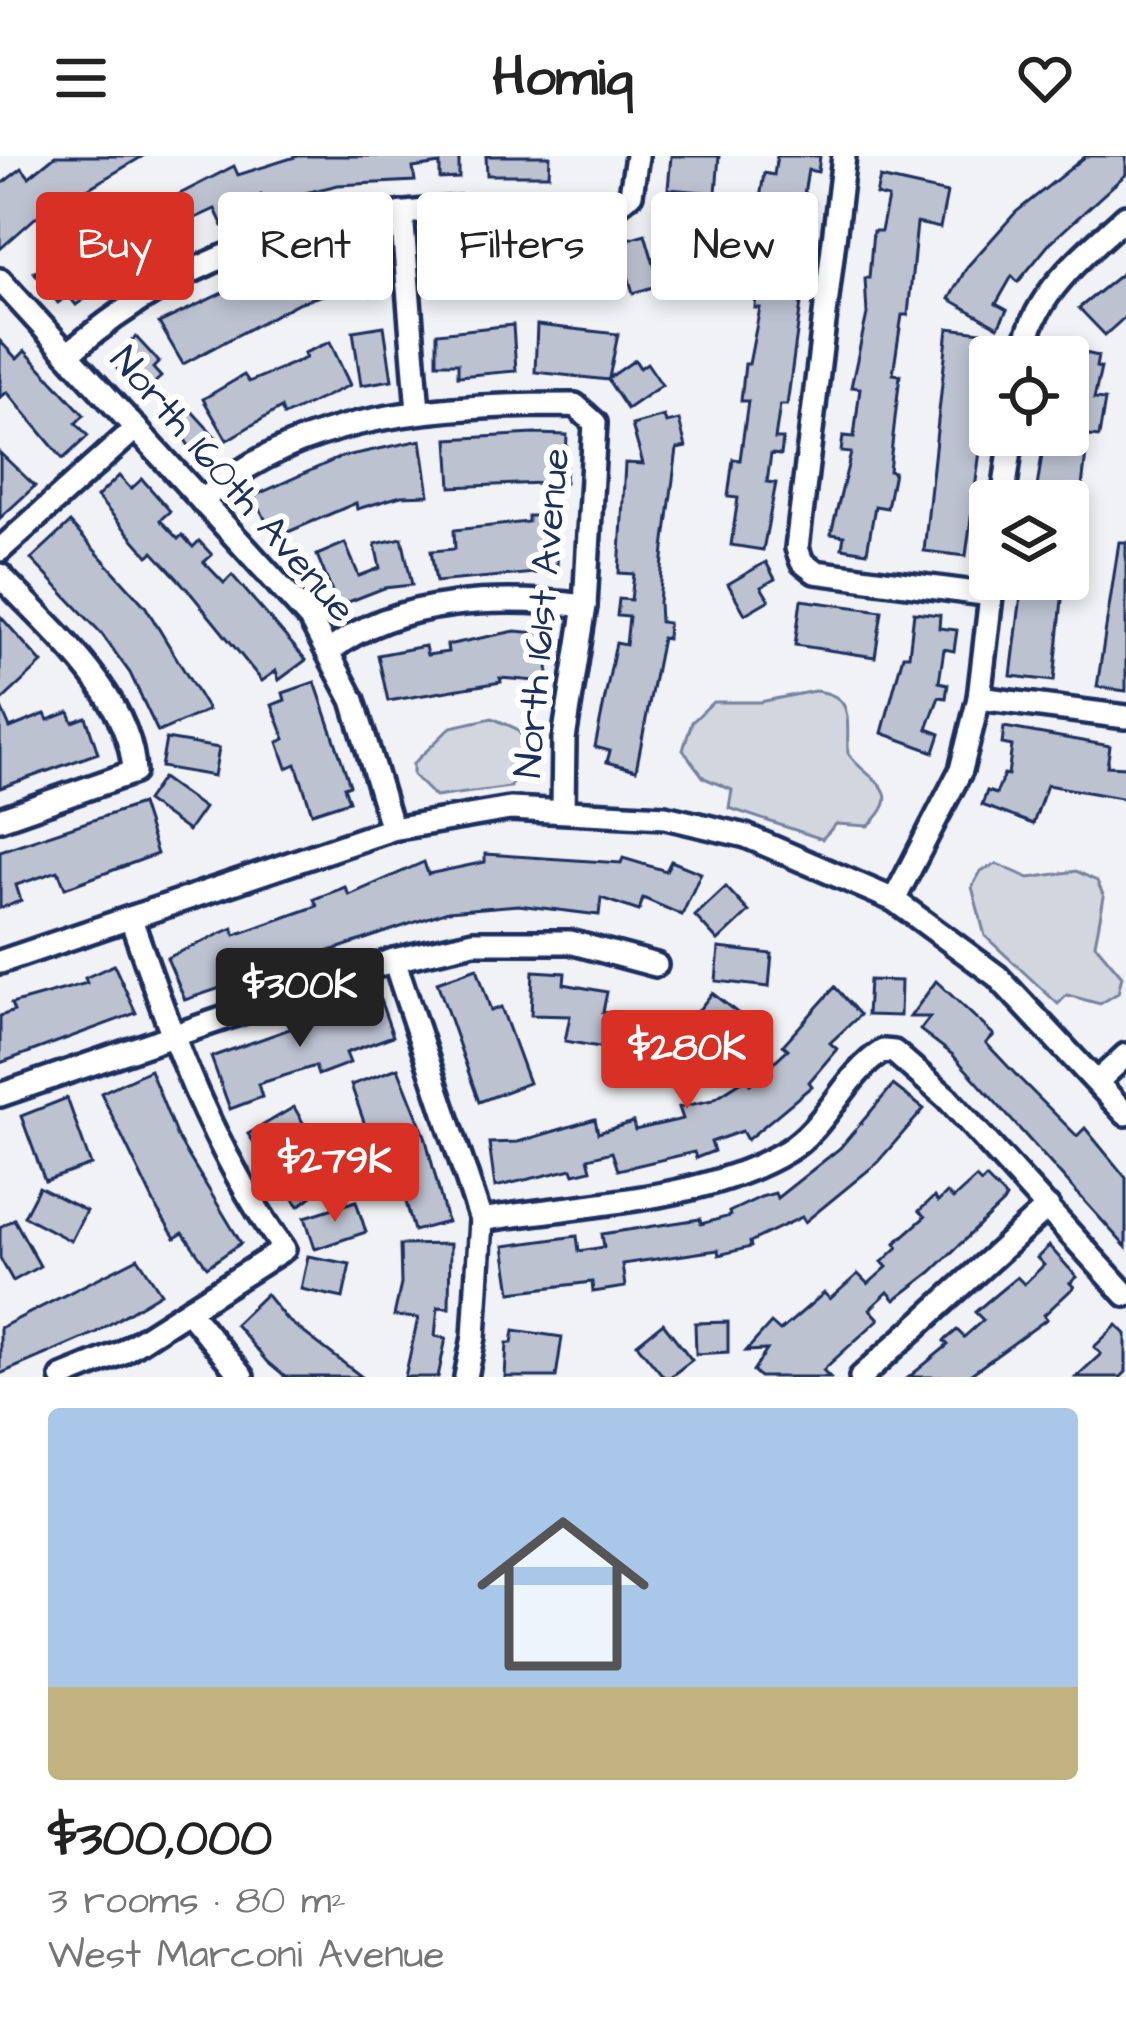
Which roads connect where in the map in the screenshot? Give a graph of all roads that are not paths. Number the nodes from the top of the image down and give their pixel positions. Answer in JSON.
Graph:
{"nodes":[{"id":1,"x":637,"y":156,"type":"edge"},
{"id":2,"x":844,"y":156,"type":"edge"},
{"id":3,"x":402,"y":213,"type":"junction"},
{"id":4,"x":1126,"y":216,"type":"edge"},
{"id":5,"x":0,"y":280,"type":"edge"},
{"id":6,"x":1029,"y":336,"type":"edge"},
{"id":7,"x":68,"y":354,"type":"junction"},
{"id":8,"x":418,"y":411,"type":"junction"},
{"id":9,"x":136,"y":428,"type":"junction"},
{"id":10,"x":202,"y":501,"type":"junction"},
{"id":11,"x":0,"y":550,"type":"edge"},
{"id":12,"x":0,"y":575,"type":"edge"},
{"id":13,"x":969,"y":585,"type":"edge"},
{"id":14,"x":990,"y":600,"type":"edge"},
{"id":15,"x":585,"y":606,"type":"junction"},
{"id":16,"x":331,"y":650,"type":"junction"},
{"id":17,"x":979,"y":698,"type":"junction"},
{"id":18,"x":1126,"y":717,"type":"edge"},
{"id":19,"x":562,"y":809,"type":"junction"},
{"id":20,"x":0,"y":819,"type":"edge"},
{"id":21,"x":392,"y":829,"type":"junction"},
{"id":22,"x":894,"y":900,"type":"junction"},
{"id":23,"x":131,"y":919,"type":"junction"},
{"id":24,"x":394,"y":960,"type":"junction"},
{"id":25,"x":0,"y":962,"type":"edge"},
{"id":26,"x":656,"y":965,"type":"dead end"},
{"id":27,"x":172,"y":1037,"type":"junction"},
{"id":28,"x":1126,"y":1055,"type":"edge"},
{"id":29,"x":1097,"y":1082,"type":"junction"},
{"id":30,"x":0,"y":1095,"type":"edge"},
{"id":31,"x":1126,"y":1114,"type":"edge"},
{"id":32,"x":1048,"y":1207,"type":"junction"},
{"id":33,"x":481,"y":1220,"type":"junction"},
{"id":34,"x":1123,"y":1285,"type":"edge"},
{"id":35,"x":189,"y":1312,"type":"junction"},
{"id":36,"x":62,"y":1377,"type":"edge"},
{"id":37,"x":242,"y":1377,"type":"edge"},
{"id":38,"x":466,"y":1377,"type":"edge"},
{"id":39,"x":861,"y":1377,"type":"edge"}],
"edges":[{"from":1,"to":3,"type":"street"},
{"from":2,"to":13,"type":"street"},
{"from":3,"to":7,"type":"street"},
{"from":3,"to":8,"type":"street"},
{"from":4,"to":6,"type":"street"},
{"from":5,"to":7,"type":"street","name":"North 160th Avenue"},
{"from":7,"to":9,"type":"street","name":"North 160th Avenue"},
{"from":8,"to":10,"type":"street"},
{"from":8,"to":15,"type":"street","name":"North 161st Avenue"},
{"from":9,"to":10,"type":"street","name":"North 160th Avenue"},
{"from":9,"to":11,"type":"street"},
{"from":10,"to":16,"type":"street","name":"North 160th Avenue"},
{"from":12,"to":20,"type":"street"},
{"from":14,"to":17,"type":"street"},
{"from":15,"to":16,"type":"street"},
{"from":15,"to":19,"type":"street","name":"North 161st Avenue"},
{"from":16,"to":21,"type":"street","name":"North 160th Avenue"},
{"from":17,"to":18,"type":"street"},
{"from":17,"to":22,"type":"street"},
{"from":19,"to":21,"type":"street"},
{"from":19,"to":22,"type":"street"},
{"from":21,"to":23,"type":"street"},
{"from":22,"to":29,"type":"street"},
{"from":23,"to":25,"type":"street"},
{"from":23,"to":27,"type":"street"},
{"from":24,"to":26,"type":"street"},
{"from":24,"to":27,"type":"street"},
{"from":24,"to":33,"type":"street"},
{"from":27,"to":30,"type":"street"},
{"from":27,"to":35,"type":"street"},
{"from":28,"to":29,"type":"street"},
{"from":29,"to":31,"type":"street"},
{"from":32,"to":33,"type":"street"},
{"from":32,"to":34,"type":"street"},
{"from":32,"to":39,"type":"street"},
{"from":33,"to":38,"type":"street"},
{"from":35,"to":36,"type":"street"},
{"from":35,"to":37,"type":"street"}]}
